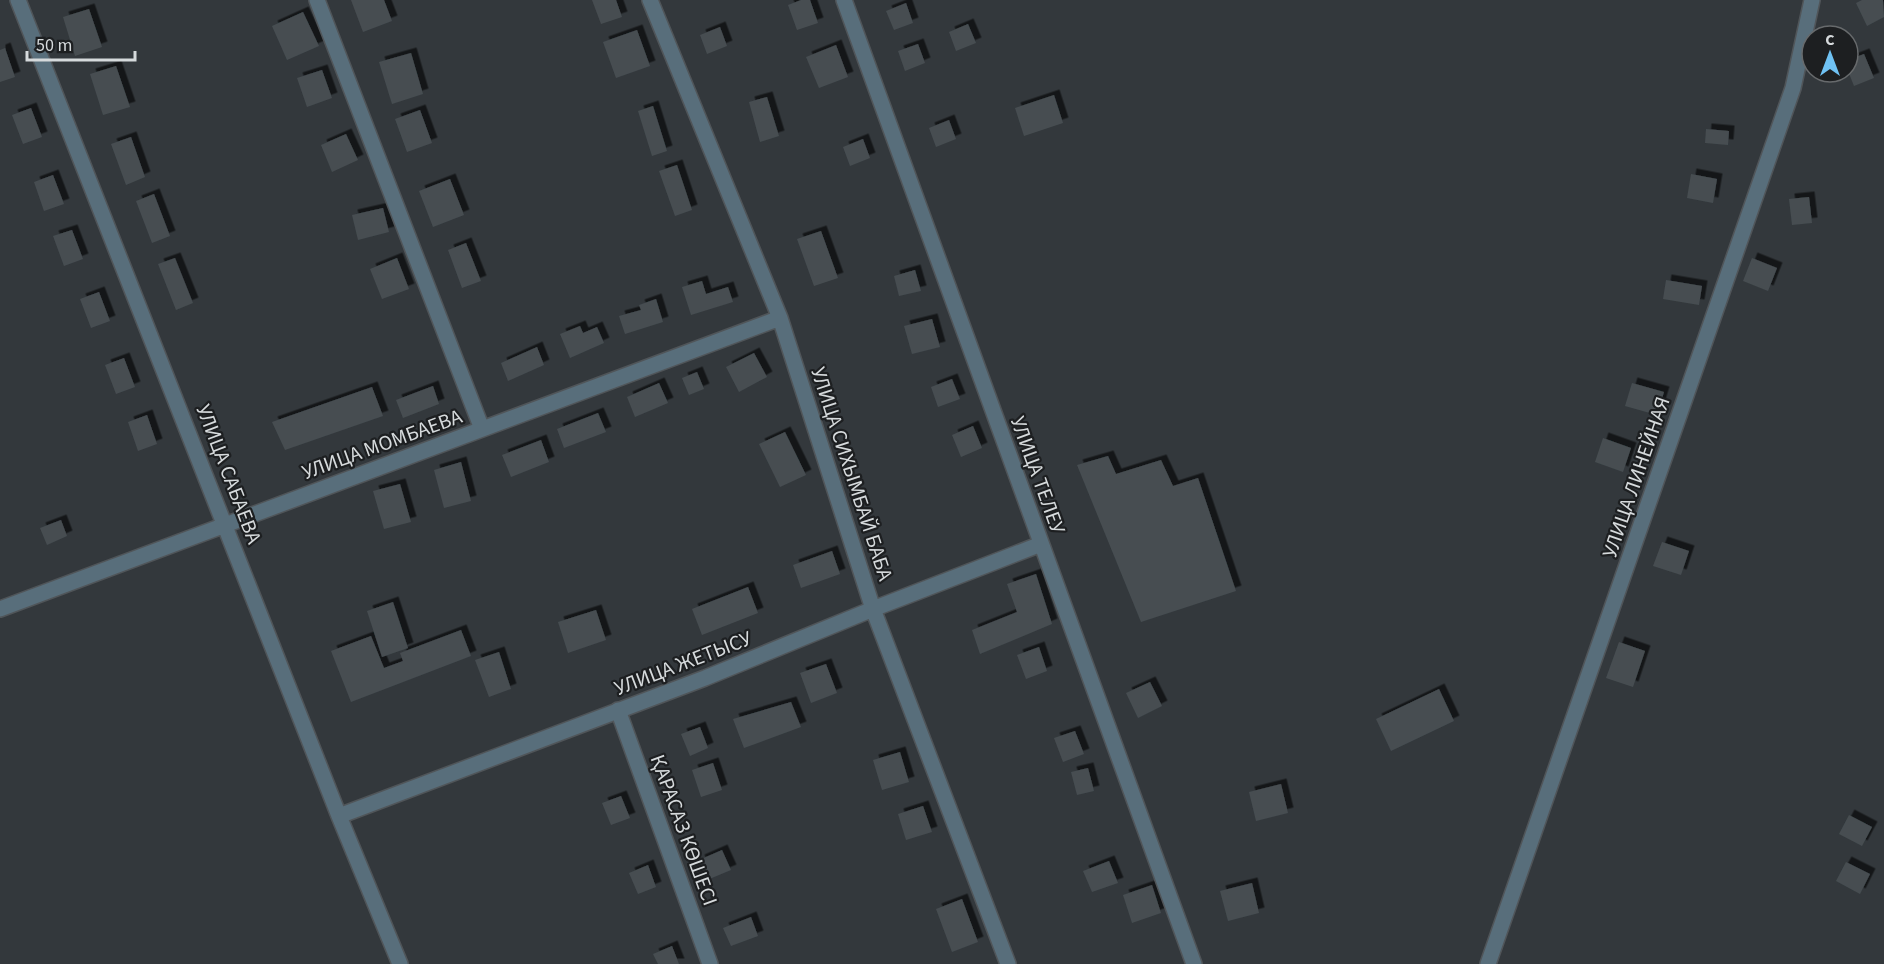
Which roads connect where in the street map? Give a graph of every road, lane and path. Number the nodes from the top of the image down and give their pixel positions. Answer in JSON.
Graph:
{"nodes":[{"id":1,"x":18,"y":0,"type":"edge"},
{"id":2,"x":317,"y":0,"type":"edge"},
{"id":3,"x":651,"y":0,"type":"edge"},
{"id":4,"x":844,"y":0,"type":"edge"},
{"id":5,"x":1812,"y":0,"type":"edge"},
{"id":6,"x":780,"y":318,"type":"junction"},
{"id":7,"x":483,"y":429,"type":"junction"},
{"id":8,"x":226,"y":525,"type":"junction"},
{"id":9,"x":1041,"y":544,"type":"junction"},
{"id":10,"x":0,"y":609,"type":"edge"},
{"id":11,"x":873,"y":609,"type":"junction"},
{"id":12,"x":618,"y":710,"type":"junction"},
{"id":13,"x":339,"y":816,"type":"junction"},
{"id":14,"x":400,"y":964,"type":"edge"},
{"id":15,"x":710,"y":964,"type":"edge"},
{"id":16,"x":1008,"y":964,"type":"edge"},
{"id":17,"x":1194,"y":964,"type":"edge"},
{"id":18,"x":1488,"y":964,"type":"edge"}],
"edges":[{"from":1,"to":8,"type":"street","name":"УЛИЦА САБАЕВА"},
{"from":2,"to":7,"type":"street"},
{"from":3,"to":6,"type":"street","name":"УЛИЦА СИХЫМБАЙ БАБА"},
{"from":4,"to":9,"type":"street","name":"УЛИЦА ТЕЛЕУ"},
{"from":5,"to":18,"type":"street","name":"УЛИЦА ЛИНЕЙНАЯ"},
{"from":6,"to":7,"type":"street","name":"УЛИЦА МОМБАЕВА"},
{"from":6,"to":11,"type":"street","name":"УЛИЦА СИХЫМБАЙ БАБА"},
{"from":7,"to":8,"type":"street","name":"УЛИЦА МОМБАЕВА"},
{"from":8,"to":10,"type":"street","name":"УЛИЦА МОМБАЕВА"},
{"from":8,"to":13,"type":"street","name":"УЛИЦА САБАЕВА"},
{"from":9,"to":11,"type":"street","name":"УЛИЦА ЖЕТЫСУ"},
{"from":9,"to":17,"type":"street","name":"УЛИЦА ТЕЛЕУ"},
{"from":11,"to":12,"type":"street","name":"УЛИЦА ЖЕТЫСУ"},
{"from":11,"to":16,"type":"street","name":"УЛИЦА СИХЫМБАЙ БАБА"},
{"from":12,"to":13,"type":"street","name":"УЛИЦА ЖЕТЫСУ"},
{"from":12,"to":15,"type":"street","name":"ҚАРАСАЗ КӨШЕСІ"},
{"from":13,"to":14,"type":"street","name":"УЛИЦА САБАЕВА"}]}
